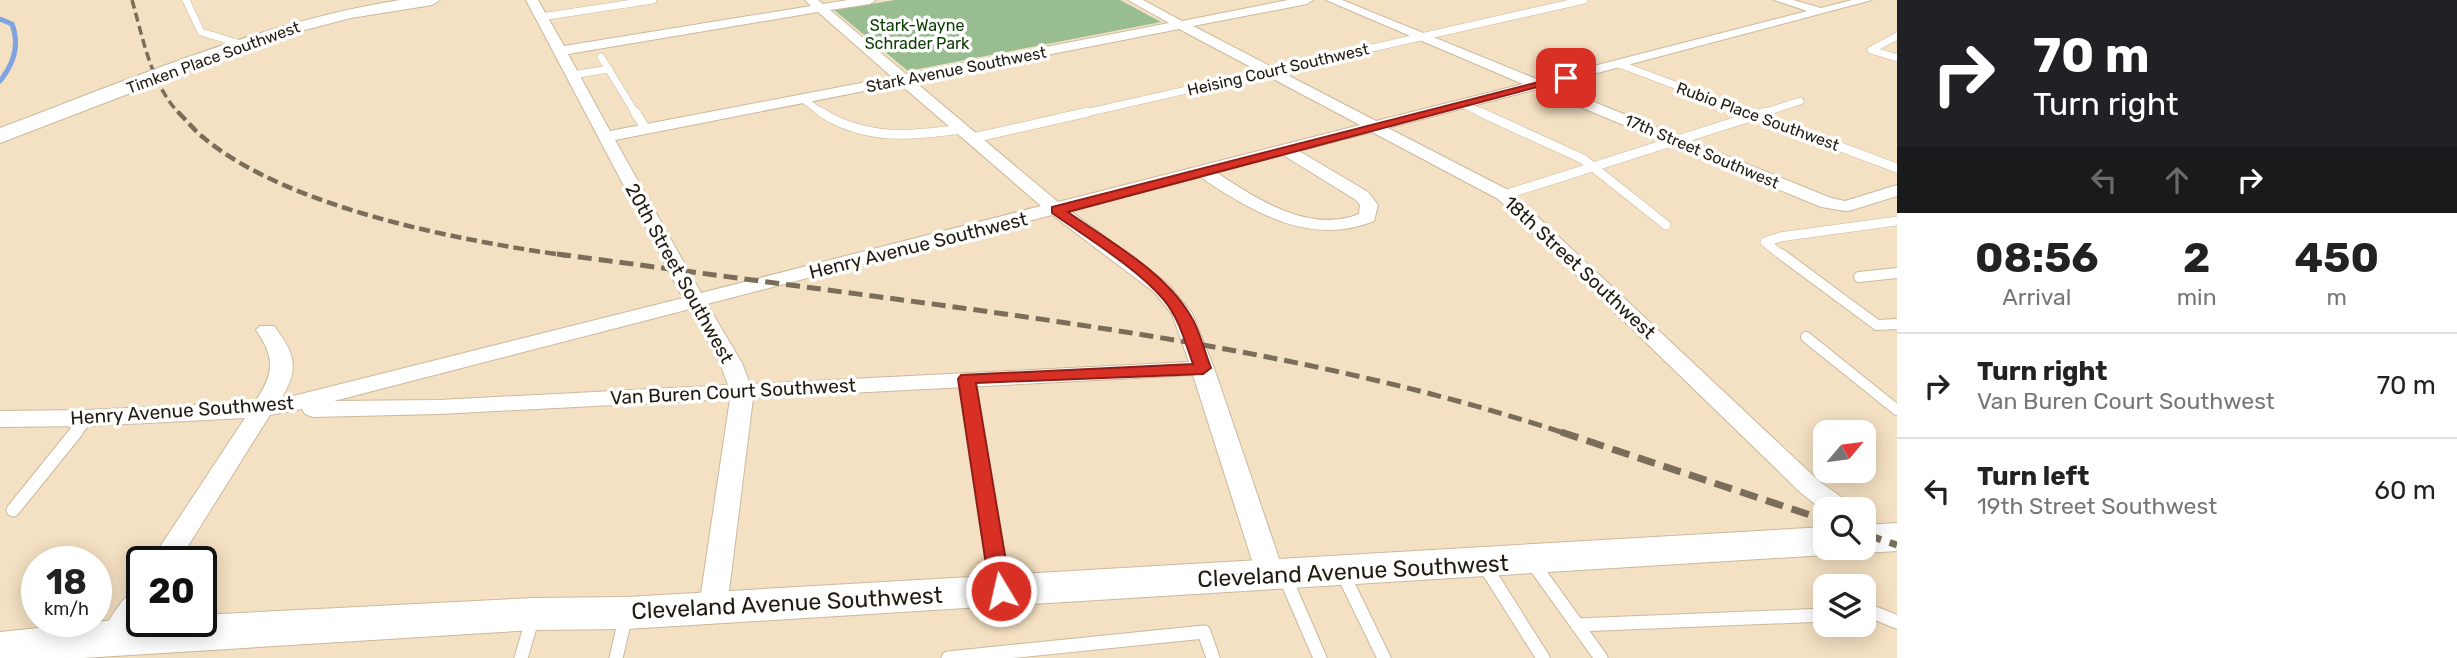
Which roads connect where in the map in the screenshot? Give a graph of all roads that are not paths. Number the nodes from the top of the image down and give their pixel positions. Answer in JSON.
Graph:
{"nodes":[{"id":1,"x":186,"y":0,"type":"edge"},
{"id":2,"x":432,"y":0,"type":"edge"},
{"id":3,"x":653,"y":0,"type":"edge"},
{"id":4,"x":870,"y":0,"type":"edge"},
{"id":5,"x":1134,"y":0,"type":"edge"},
{"id":6,"x":1307,"y":0,"type":"edge"},
{"id":7,"x":1332,"y":0,"type":"edge"},
{"id":8,"x":1584,"y":0,"type":"edge"},
{"id":9,"x":1780,"y":0,"type":"edge"},
{"id":10,"x":1866,"y":0,"type":"edge"},
{"id":11,"x":816,"y":4,"type":"edge"},
{"id":12,"x":536,"y":9,"type":"edge"},
{"id":13,"x":1821,"y":12,"type":"junction"},
{"id":14,"x":1182,"y":25,"type":"junction"},
{"id":15,"x":1419,"y":37,"type":"junction"},
{"id":16,"x":1895,"y":38,"type":"edge"},
{"id":17,"x":241,"y":44,"type":"junction"},
{"id":18,"x":559,"y":51,"type":"junction"},
{"id":19,"x":601,"y":57,"type":"dead end"},
{"id":20,"x":1897,"y":58,"type":"edge"},
{"id":21,"x":1619,"y":64,"type":"junction"},
{"id":22,"x":608,"y":69,"type":"junction"},
{"id":23,"x":1269,"y":71,"type":"junction"},
{"id":24,"x":572,"y":75,"type":"junction"},
{"id":25,"x":904,"y":79,"type":"junction"},
{"id":26,"x":1539,"y":85,"type":"junction"},
{"id":27,"x":803,"y":99,"type":"junction"},
{"id":28,"x":1800,"y":101,"type":"dead end"},
{"id":29,"x":1464,"y":104,"type":"junction"},
{"id":30,"x":1756,"y":116,"type":"junction"},
{"id":31,"x":1377,"y":127,"type":"junction"},
{"id":32,"x":646,"y":129,"type":"junction"},
{"id":33,"x":968,"y":133,"type":"junction"},
{"id":34,"x":0,"y":136,"type":"edge"},
{"id":35,"x":605,"y":137,"type":"junction"},
{"id":36,"x":1678,"y":141,"type":"junction"},
{"id":37,"x":1286,"y":150,"type":"junction"},
{"id":38,"x":1593,"y":167,"type":"junction"},
{"id":39,"x":1897,"y":168,"type":"edge"},
{"id":40,"x":1204,"y":172,"type":"junction"},
{"id":41,"x":1897,"y":190,"type":"edge"},
{"id":42,"x":1504,"y":195,"type":"junction"},
{"id":43,"x":1057,"y":210,"type":"junction"},
{"id":44,"x":1897,"y":221,"type":"edge"},
{"id":45,"x":1666,"y":225,"type":"dead end"},
{"id":46,"x":1897,"y":273,"type":"edge"},
{"id":47,"x":1859,"y":276,"type":"dead end"},
{"id":48,"x":696,"y":302,"type":"junction"},
{"id":49,"x":1897,"y":324,"type":"edge"},
{"id":50,"x":267,"y":330,"type":"dead end"},
{"id":51,"x":1806,"y":337,"type":"dead end"},
{"id":52,"x":1203,"y":368,"type":"junction"},
{"id":53,"x":967,"y":379,"type":"junction"},
{"id":54,"x":742,"y":391,"type":"junction"},
{"id":55,"x":264,"y":409,"type":"junction"},
{"id":56,"x":1897,"y":410,"type":"edge"},
{"id":57,"x":89,"y":418,"type":"junction"},
{"id":58,"x":0,"y":419,"type":"edge"},
{"id":59,"x":1823,"y":497,"type":"edge"},
{"id":60,"x":13,"y":510,"type":"dead end"},
{"id":61,"x":1813,"y":542,"type":"edge"},
{"id":62,"x":174,"y":546,"type":"edge"},
{"id":63,"x":1530,"y":560,"type":"junction"},
{"id":64,"x":1483,"y":563,"type":"junction"},
{"id":65,"x":1342,"y":571,"type":"junction"},
{"id":66,"x":1277,"y":575,"type":"junction"},
{"id":67,"x":1001,"y":591,"type":"junction"},
{"id":68,"x":713,"y":607,"type":"junction"},
{"id":69,"x":627,"y":612,"type":"junction"},
{"id":70,"x":1876,"y":613,"type":"edge"},
{"id":71,"x":533,"y":614,"type":"junction"},
{"id":72,"x":1813,"y":615,"type":"edge"},
{"id":73,"x":126,"y":621,"type":"edge"},
{"id":74,"x":1897,"y":622,"type":"edge"},
{"id":75,"x":1577,"y":625,"type":"junction"},
{"id":76,"x":115,"y":637,"type":"junction"},
{"id":77,"x":0,"y":650,"type":"edge"},
{"id":78,"x":57,"y":650,"type":"edge"},
{"id":79,"x":521,"y":658,"type":"edge"},
{"id":80,"x":616,"y":658,"type":"edge"},
{"id":81,"x":948,"y":658,"type":"edge"},
{"id":82,"x":1213,"y":658,"type":"edge"},
{"id":83,"x":1320,"y":658,"type":"edge"},
{"id":84,"x":1384,"y":658,"type":"edge"},
{"id":85,"x":1543,"y":658,"type":"edge"},
{"id":86,"x":1601,"y":658,"type":"edge"}],
"edges":[{"from":1,"to":17,"type":"lane"},
{"from":2,"to":17,"type":"main road","name":"Timken Place Southwest"},
{"from":3,"to":12,"type":"lane"},
{"from":4,"to":11,"type":"street"},
{"from":5,"to":14,"type":"street","name":"18th Street Southwest"},
{"from":6,"to":14,"type":"street","name":"Stark Avenue Southwest"},
{"from":7,"to":15,"type":"street","name":"17th Street Southwest"},
{"from":8,"to":15,"type":"lane","name":"Heising Court Southwest"},
{"from":9,"to":13,"type":"street"},
{"from":10,"to":13,"type":"street","name":"Henry Avenue Southwest"},
{"from":11,"to":18,"type":"street"},
{"from":11,"to":25,"type":"street"},
{"from":12,"to":18,"type":"street","name":"20th Street Southwest"},
{"from":13,"to":21,"type":"street","name":"Henry Avenue Southwest"},
{"from":14,"to":23,"type":"street","name":"18th Street Southwest"},
{"from":14,"to":25,"type":"street","name":"Stark Avenue Southwest"},
{"from":15,"to":23,"type":"lane","name":"Heising Court Southwest"},
{"from":15,"to":26,"type":"street","name":"17th Street Southwest"},
{"from":16,"to":20,"type":"lane"},
{"from":17,"to":34,"type":"main road","name":"Timken Place Southwest"},
{"from":18,"to":24,"type":"street","name":"20th Street Southwest"},
{"from":19,"to":22,"type":"lane"},
{"from":21,"to":26,"type":"street","name":"Henry Avenue Southwest"},
{"from":21,"to":30,"type":"lane","name":"Rubio Place Southwest"},
{"from":22,"to":24,"type":"lane"},
{"from":22,"to":32,"type":"lane"},
{"from":23,"to":31,"type":"street","name":"18th Street Southwest"},
{"from":23,"to":33,"type":"lane","name":"Heising Court Southwest"},
{"from":24,"to":35,"type":"street","name":"20th Street Southwest"},
{"from":25,"to":27,"type":"street","name":"Stark Avenue Southwest"},
{"from":25,"to":33,"type":"street"},
{"from":26,"to":29,"type":"street","name":"Henry Avenue Southwest"},
{"from":26,"to":36,"type":"street","name":"17th Street Southwest"},
{"from":27,"to":32,"type":"street","name":"Stark Avenue Southwest"},
{"from":27,"to":33,"type":"lane","name":"Heising Court Southwest"},
{"from":28,"to":30,"type":"lane"},
{"from":29,"to":31,"type":"street","name":"Henry Avenue Southwest"},
{"from":29,"to":38,"type":"lane"},
{"from":30,"to":36,"type":"lane"},
{"from":30,"to":39,"type":"lane","name":"Rubio Place Southwest"},
{"from":31,"to":37,"type":"street","name":"Henry Avenue Southwest"},
{"from":31,"to":42,"type":"street","name":"18th Street Southwest"},
{"from":32,"to":35,"type":"street","name":"Stark Avenue Southwest"},
{"from":33,"to":43,"type":"street"},
{"from":35,"to":48,"type":"street","name":"20th Street Southwest"},
{"from":36,"to":38,"type":"lane"},
{"from":36,"to":41,"type":"street","name":"17th Street Southwest"},
{"from":37,"to":40,"type":"street","name":"Henry Avenue Southwest"},
{"from":37,"to":40,"type":"street"},
{"from":38,"to":42,"type":"lane"},
{"from":38,"to":45,"type":"lane"},
{"from":40,"to":43,"type":"street","name":"Henry Avenue Southwest"},
{"from":42,"to":59,"type":"street","name":"18th Street Southwest"},
{"from":43,"to":48,"type":"street","name":"Henry Avenue Southwest"},
{"from":43,"to":52,"type":"street"},
{"from":44,"to":49,"type":"lane"},
{"from":46,"to":47,"type":"lane"},
{"from":48,"to":54,"type":"street","name":"20th Street Southwest"},
{"from":48,"to":55,"type":"street","name":"Henry Avenue Southwest"},
{"from":50,"to":55,"type":"street"},
{"from":51,"to":56,"type":"lane"},
{"from":52,"to":53,"type":"street","name":"Van Buren Court Southwest"},
{"from":52,"to":66,"type":"street"},
{"from":53,"to":54,"type":"street","name":"Van Buren Court Southwest"},
{"from":53,"to":67,"type":"lane"},
{"from":54,"to":55,"type":"street","name":"Van Buren Court Southwest"},
{"from":54,"to":68,"type":"street","name":"20th Street Southwest"},
{"from":55,"to":57,"type":"street","name":"Henry Avenue Southwest"},
{"from":55,"to":62,"type":"street"},
{"from":57,"to":58,"type":"street","name":"Henry Avenue Southwest"},
{"from":57,"to":60,"type":"lane"},
{"from":61,"to":63,"type":"main road","name":"Cleveland Avenue Southwest"},
{"from":63,"to":64,"type":"main road","name":"Cleveland Avenue Southwest"},
{"from":63,"to":75,"type":"lane"},
{"from":64,"to":65,"type":"main road","name":"Cleveland Avenue Southwest"},
{"from":64,"to":85,"type":"lane"},
{"from":65,"to":66,"type":"main road","name":"Cleveland Avenue Southwest"},
{"from":65,"to":84,"type":"lane"},
{"from":66,"to":67,"type":"main road","name":"Cleveland Avenue Southwest"},
{"from":66,"to":83,"type":"lane"},
{"from":67,"to":68,"type":"main road","name":"Cleveland Avenue Southwest"},
{"from":68,"to":69,"type":"main road","name":"Cleveland Avenue Southwest"},
{"from":69,"to":71,"type":"main road","name":"Cleveland Avenue Southwest"},
{"from":69,"to":80,"type":"lane"},
{"from":70,"to":74,"type":"lane"},
{"from":71,"to":76,"type":"main road","name":"Cleveland Avenue Southwest"},
{"from":71,"to":79,"type":"lane"},
{"from":72,"to":75,"type":"lane"},
{"from":73,"to":76,"type":"street"},
{"from":75,"to":86,"type":"lane"},
{"from":76,"to":78,"type":"main road","name":"Cleveland Avenue Southwest"},
{"from":77,"to":78,"type":"main road","name":"Cleveland Avenue Southwest"},
{"from":81,"to":82,"type":"lane"}]}
